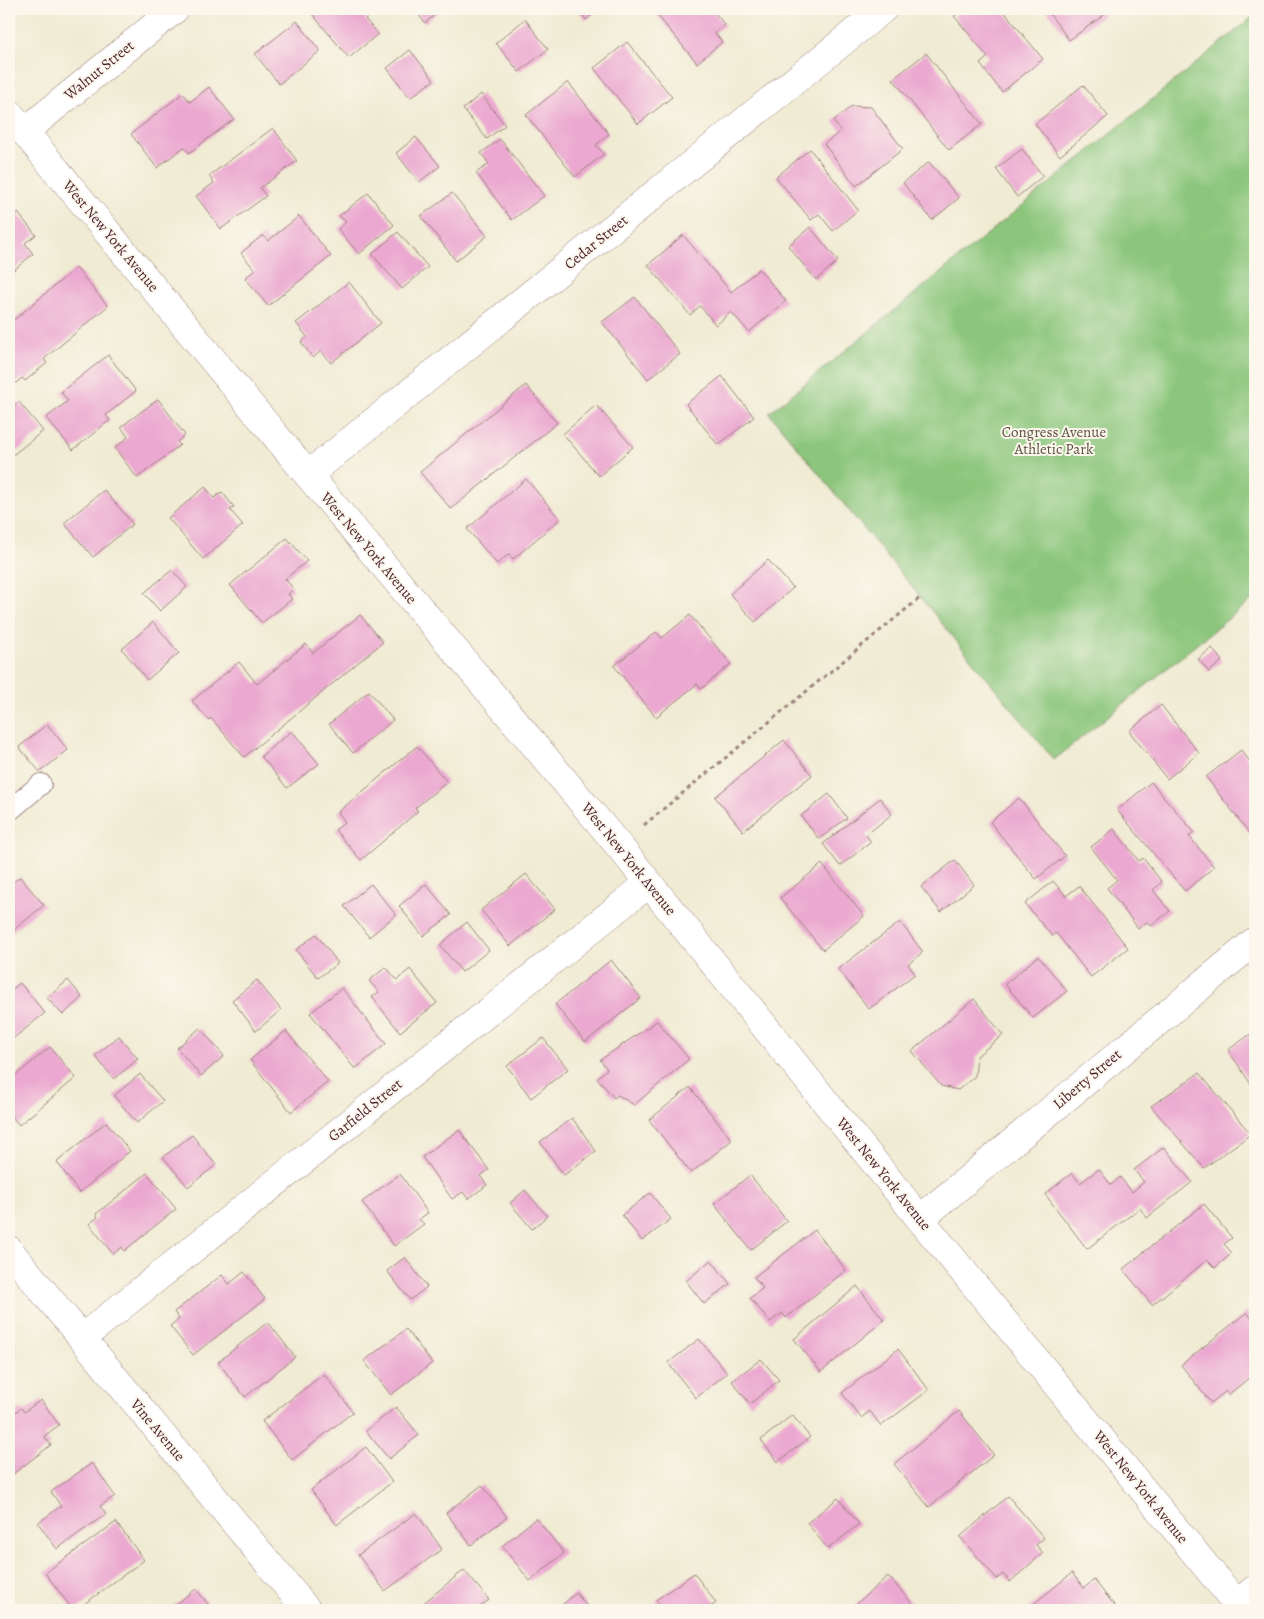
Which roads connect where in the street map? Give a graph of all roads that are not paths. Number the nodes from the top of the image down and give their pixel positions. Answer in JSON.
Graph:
{"nodes":[{"id":1,"x":175,"y":9,"type":"edge"},
{"id":2,"x":883,"y":9,"type":"edge"},
{"id":3,"x":16,"y":122,"type":"edge"},
{"id":4,"x":308,"y":475,"type":"junction"},
{"id":5,"x":41,"y":784,"type":"dead end"},
{"id":6,"x":9,"y":811,"type":"edge"},
{"id":7,"x":649,"y":883,"type":"junction"},
{"id":8,"x":1255,"y":941,"type":"edge"},
{"id":9,"x":920,"y":1219,"type":"junction"},
{"id":10,"x":9,"y":1250,"type":"edge"},
{"id":11,"x":82,"y":1338,"type":"junction"},
{"id":12,"x":1245,"y":1601,"type":"edge"},
{"id":13,"x":307,"y":1610,"type":"edge"}],
"edges":[{"from":1,"to":3,"type":"street","name":"Walnut Street"},
{"from":2,"to":4,"type":"street","name":"Cedar Street"},
{"from":3,"to":4,"type":"street","name":"West New York Avenue"},
{"from":4,"to":7,"type":"street","name":"West New York Avenue"},
{"from":5,"to":6,"type":"lane"},
{"from":7,"to":9,"type":"street","name":"West New York Avenue"},
{"from":7,"to":11,"type":"street","name":"Garfield Street"},
{"from":8,"to":9,"type":"street","name":"Liberty Street"},
{"from":9,"to":12,"type":"street","name":"West New York Avenue"},
{"from":10,"to":11,"type":"street","name":"Vine Avenue"},
{"from":11,"to":13,"type":"street","name":"Vine Avenue"}]}
